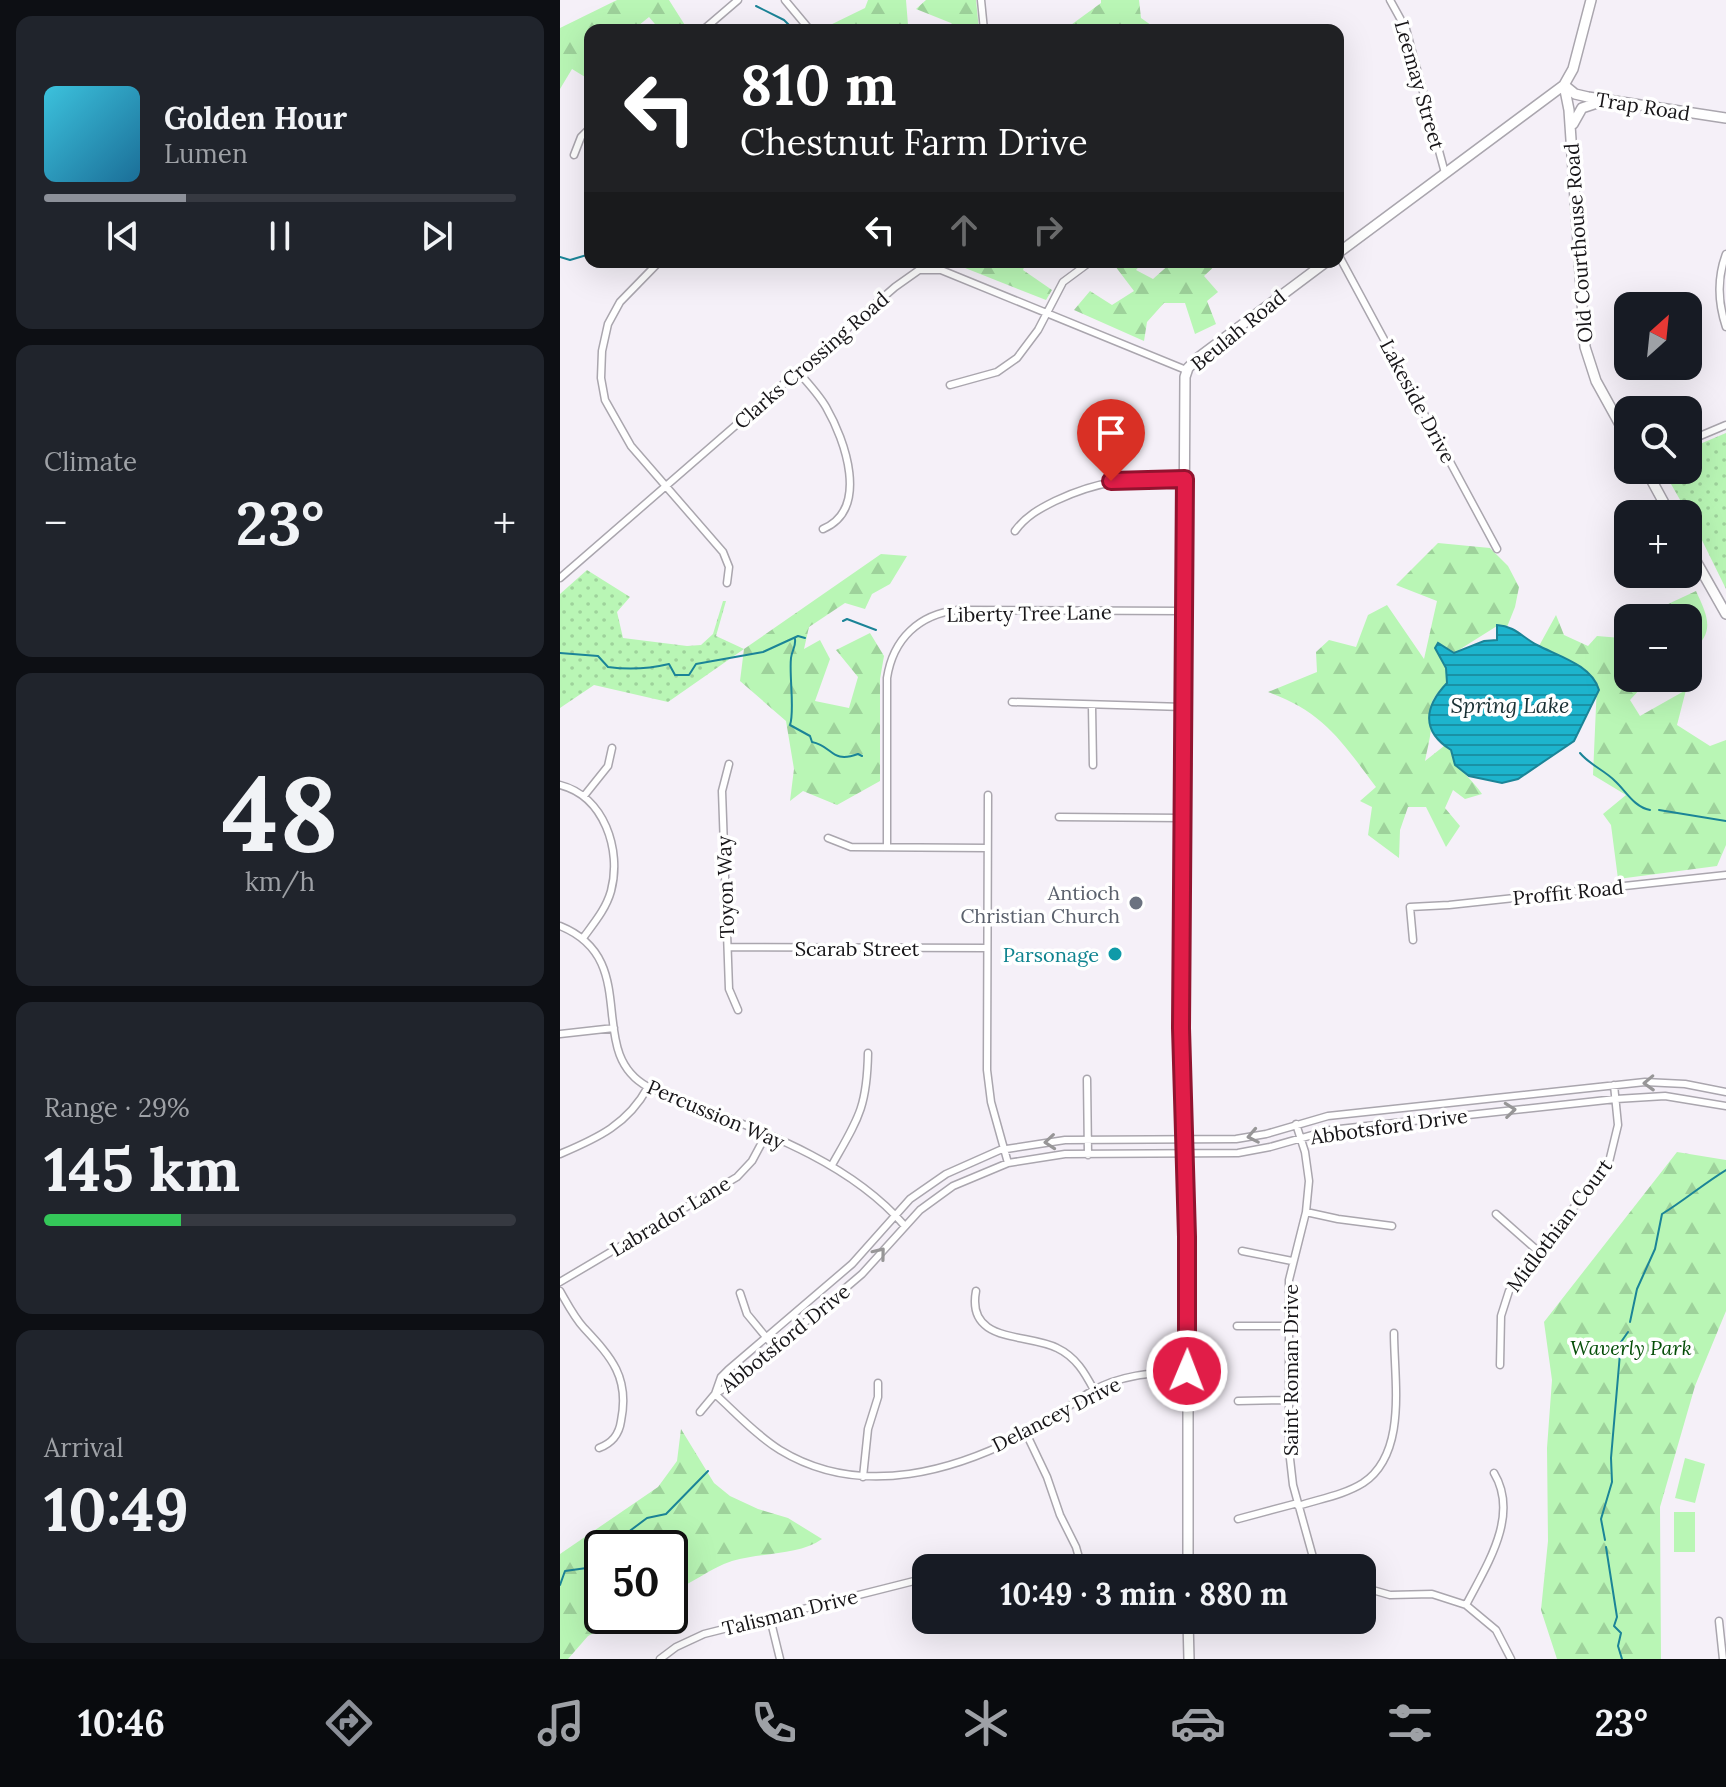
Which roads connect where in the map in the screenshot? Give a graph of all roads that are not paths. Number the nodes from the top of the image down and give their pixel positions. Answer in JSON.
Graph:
{"nodes":[{"id":1,"x":738,"y":0,"type":"edge"},
{"id":2,"x":785,"y":0,"type":"edge"},
{"id":3,"x":981,"y":0,"type":"edge"},
{"id":4,"x":1390,"y":0,"type":"edge"},
{"id":5,"x":1591,"y":0,"type":"edge"},
{"id":6,"x":710,"y":24,"type":"edge"},
{"id":7,"x":805,"y":24,"type":"edge"},
{"id":8,"x":983,"y":24,"type":"edge"},
{"id":9,"x":1564,"y":85,"type":"junction"},
{"id":10,"x":1605,"y":100,"type":"junction"},
{"id":11,"x":1726,"y":118,"type":"edge"},
{"id":12,"x":584,"y":134,"type":"edge"},
{"id":13,"x":1571,"y":135,"type":"junction"},
{"id":14,"x":574,"y":155,"type":"dead end"},
{"id":15,"x":1445,"y":173,"type":"junction"},
{"id":16,"x":1344,"y":249,"type":"edge"},
{"id":17,"x":1726,"y":254,"type":"edge"},
{"id":18,"x":1344,"y":265,"type":"edge"},
{"id":19,"x":653,"y":268,"type":"edge"},
{"id":20,"x":1082,"y":268,"type":"edge"},
{"id":21,"x":1318,"y":268,"type":"edge"},
{"id":22,"x":941,"y":270,"type":"joint"},
{"id":23,"x":1046,"y":313,"type":"junction"},
{"id":24,"x":1726,"y":327,"type":"edge"},
{"id":25,"x":1186,"y":370,"type":"junction"},
{"id":26,"x":799,"y":373,"type":"junction"},
{"id":27,"x":950,"y":385,"type":"dead end"},
{"id":28,"x":1614,"y":414,"type":"edge"},
{"id":29,"x":1726,"y":425,"type":"edge"},
{"id":30,"x":1702,"y":435,"type":"edge"},
{"id":31,"x":1185,"y":479,"type":"junction"},
{"id":32,"x":666,"y":485,"type":"junction"},
{"id":33,"x":823,"y":529,"type":"dead end"},
{"id":34,"x":1015,"y":531,"type":"dead end"},
{"id":35,"x":1497,"y":549,"type":"dead end"},
{"id":36,"x":1702,"y":572,"type":"edge"},
{"id":37,"x":560,"y":578,"type":"edge"},
{"id":38,"x":727,"y":583,"type":"dead end"},
{"id":39,"x":1184,"y":611,"type":"junction"},
{"id":40,"x":1726,"y":614,"type":"edge"},
{"id":41,"x":1012,"y":702,"type":"dead end"},
{"id":42,"x":1092,"y":706,"type":"junction"},
{"id":43,"x":1184,"y":707,"type":"junction"},
{"id":44,"x":612,"y":748,"type":"dead end"},
{"id":45,"x":729,"y":764,"type":"dead end"},
{"id":46,"x":1093,"y":765,"type":"dead end"},
{"id":47,"x":560,"y":785,"type":"edge"},
{"id":48,"x":988,"y":795,"type":"dead end"},
{"id":49,"x":584,"y":796,"type":"junction"},
{"id":50,"x":1059,"y":817,"type":"dead end"},
{"id":51,"x":1183,"y":818,"type":"junction"},
{"id":52,"x":828,"y":838,"type":"dead end"},
{"id":53,"x":887,"y":847,"type":"junction"},
{"id":54,"x":987,"y":848,"type":"junction"},
{"id":55,"x":1726,"y":875,"type":"edge"},
{"id":56,"x":560,"y":926,"type":"edge"},
{"id":57,"x":583,"y":938,"type":"junction"},
{"id":58,"x":1413,"y":940,"type":"dead end"},
{"id":59,"x":728,"y":947,"type":"junction"},
{"id":60,"x":987,"y":948,"type":"junction"},
{"id":61,"x":738,"y":1010,"type":"dead end"},
{"id":62,"x":614,"y":1028,"type":"junction"},
{"id":63,"x":560,"y":1034,"type":"edge"},
{"id":64,"x":868,"y":1053,"type":"dead end"},
{"id":65,"x":1087,"y":1079,"type":"dead end"},
{"id":66,"x":1614,"y":1085,"type":"junction"},
{"id":67,"x":648,"y":1087,"type":"junction"},
{"id":68,"x":1726,"y":1092,"type":"edge"},
{"id":69,"x":1616,"y":1099,"type":"junction"},
{"id":70,"x":1726,"y":1106,"type":"edge"},
{"id":71,"x":1296,"y":1124,"type":"junction"},
{"id":72,"x":766,"y":1135,"type":"junction"},
{"id":73,"x":1300,"y":1137,"type":"junction"},
{"id":74,"x":1087,"y":1140,"type":"junction"},
{"id":75,"x":1184,"y":1140,"type":"junction"},
{"id":76,"x":1004,"y":1150,"type":"junction"},
{"id":77,"x":560,"y":1154,"type":"edge"},
{"id":78,"x":1185,"y":1154,"type":"junction"},
{"id":79,"x":1088,"y":1155,"type":"junction"},
{"id":80,"x":1008,"y":1163,"type":"junction"},
{"id":81,"x":832,"y":1165,"type":"junction"},
{"id":82,"x":1306,"y":1212,"type":"junction"},
{"id":83,"x":895,"y":1214,"type":"junction"},
{"id":84,"x":1496,"y":1214,"type":"dead end"},
{"id":85,"x":904,"y":1225,"type":"junction"},
{"id":86,"x":1392,"y":1226,"type":"dead end"},
{"id":87,"x":1242,"y":1251,"type":"dead end"},
{"id":88,"x":1538,"y":1251,"type":"junction"},
{"id":89,"x":1292,"y":1261,"type":"junction"},
{"id":90,"x":560,"y":1282,"type":"edge"},
{"id":91,"x":560,"y":1291,"type":"edge"},
{"id":92,"x":976,"y":1291,"type":"dead end"},
{"id":93,"x":740,"y":1293,"type":"dead end"},
{"id":94,"x":1237,"y":1326,"type":"dead end"},
{"id":95,"x":1288,"y":1326,"type":"junction"},
{"id":96,"x":1394,"y":1333,"type":"dead end"},
{"id":97,"x":766,"y":1337,"type":"junction"},
{"id":98,"x":775,"y":1348,"type":"junction"},
{"id":99,"x":1500,"y":1365,"type":"dead end"},
{"id":100,"x":1187,"y":1371,"type":"junction"},
{"id":101,"x":878,"y":1383,"type":"dead end"},
{"id":102,"x":1094,"y":1390,"type":"junction"},
{"id":103,"x":715,"y":1394,"type":"junction"},
{"id":104,"x":1288,"y":1400,"type":"junction"},
{"id":105,"x":1238,"y":1401,"type":"dead end"},
{"id":106,"x":700,"y":1412,"type":"dead end"},
{"id":107,"x":1026,"y":1433,"type":"junction"},
{"id":108,"x":599,"y":1448,"type":"dead end"},
{"id":109,"x":1494,"y":1473,"type":"dead end"},
{"id":110,"x":863,"y":1477,"type":"junction"},
{"id":111,"x":1298,"y":1504,"type":"junction"},
{"id":112,"x":1238,"y":1519,"type":"dead end"},
{"id":113,"x":1077,"y":1554,"type":"edge"},
{"id":114,"x":1188,"y":1554,"type":"edge"},
{"id":115,"x":1312,"y":1554,"type":"edge"},
{"id":116,"x":912,"y":1582,"type":"edge"},
{"id":117,"x":1376,"y":1591,"type":"edge"},
{"id":118,"x":1466,"y":1605,"type":"junction"},
{"id":119,"x":770,"y":1618,"type":"junction"},
{"id":120,"x":1719,"y":1621,"type":"dead end"},
{"id":121,"x":1188,"y":1634,"type":"edge"},
{"id":122,"x":660,"y":1659,"type":"edge"},
{"id":123,"x":780,"y":1659,"type":"edge"},
{"id":124,"x":1189,"y":1659,"type":"edge"},
{"id":125,"x":1511,"y":1659,"type":"edge"},
{"id":126,"x":1723,"y":1659,"type":"edge"}],
"edges":[{"from":1,"to":6,"type":"street"},
{"from":2,"to":7,"type":"street"},
{"from":3,"to":8,"type":"street"},
{"from":4,"to":15,"type":"street","name":"Leemay Street"},
{"from":5,"to":9,"type":"main road"},
{"from":9,"to":10,"type":"main road","name":"Trap Road"},
{"from":9,"to":13,"type":"main road","name":"Old Courthouse Road"},
{"from":9,"to":15,"type":"main road"},
{"from":10,"to":11,"type":"main road","name":"Trap Road"},
{"from":10,"to":13,"type":"main road"},
{"from":12,"to":14,"type":"street"},
{"from":13,"to":28,"type":"main road","name":"Old Courthouse Road"},
{"from":15,"to":16,"type":"main road"},
{"from":17,"to":24,"type":"street"},
{"from":18,"to":35,"type":"street","name":"Lakeside Drive"},
{"from":19,"to":32,"type":"street"},
{"from":20,"to":23,"type":"street"},
{"from":21,"to":25,"type":"main road","name":"Beulah Road"},
{"from":22,"to":23,"type":"street"},
{"from":22,"to":26,"type":"street","name":"Clarks Crossing Road"},
{"from":23,"to":25,"type":"street"},
{"from":23,"to":27,"type":"street"},
{"from":25,"to":31,"type":"main road","name":"Beulah Road"},
{"from":26,"to":32,"type":"street","name":"Clarks Crossing Road"},
{"from":26,"to":33,"type":"street"},
{"from":29,"to":30,"type":"street"},
{"from":31,"to":34,"type":"street"},
{"from":31,"to":39,"type":"main road","name":"Beulah Road"},
{"from":32,"to":37,"type":"street","name":"Clarks Crossing Road"},
{"from":32,"to":38,"type":"street"},
{"from":36,"to":40,"type":"main road"},
{"from":39,"to":43,"type":"main road","name":"Beulah Road"},
{"from":39,"to":53,"type":"street","name":"Liberty Tree Lane"},
{"from":41,"to":42,"type":"street"},
{"from":42,"to":43,"type":"street"},
{"from":42,"to":46,"type":"street"},
{"from":43,"to":51,"type":"main road","name":"Beulah Road"},
{"from":44,"to":49,"type":"street"},
{"from":45,"to":59,"type":"street","name":"Toyon Way"},
{"from":47,"to":49,"type":"street"},
{"from":48,"to":54,"type":"street"},
{"from":49,"to":57,"type":"street"},
{"from":50,"to":51,"type":"street"},
{"from":51,"to":75,"type":"main road","name":"Beulah Road"},
{"from":52,"to":53,"type":"street"},
{"from":53,"to":54,"type":"street"},
{"from":54,"to":60,"type":"street"},
{"from":55,"to":58,"type":"street","name":"Proffit Road"},
{"from":56,"to":57,"type":"street","name":"Percussion Way"},
{"from":57,"to":62,"type":"street","name":"Percussion Way"},
{"from":59,"to":60,"type":"street","name":"Scarab Street"},
{"from":59,"to":61,"type":"street","name":"Toyon Way"},
{"from":60,"to":76,"type":"street"},
{"from":62,"to":63,"type":"street"},
{"from":62,"to":67,"type":"street","name":"Percussion Way"},
{"from":64,"to":81,"type":"street"},
{"from":65,"to":74,"type":"street"},
{"from":68,"to":66,"type":"street","name":"Abbotsford Drive","one_way":true},
{"from":66,"to":69,"type":"street","name":"Midlothian Court"},
{"from":66,"to":71,"type":"street","name":"Abbotsford Drive"},
{"from":67,"to":72,"type":"street","name":"Percussion Way"},
{"from":67,"to":77,"type":"street"},
{"from":69,"to":70,"type":"street","name":"Abbotsford Drive"},
{"from":73,"to":69,"type":"street","name":"Abbotsford Drive","one_way":true},
{"from":69,"to":88,"type":"street","name":"Midlothian Court"},
{"from":71,"to":73,"type":"street","name":"Saint Roman Drive"},
{"from":71,"to":75,"type":"street","name":"Abbotsford Drive","one_way":true},
{"from":72,"to":81,"type":"street","name":"Percussion Way"},
{"from":72,"to":90,"type":"street","name":"Labrador Lane"},
{"from":73,"to":78,"type":"street","name":"Abbotsford Drive"},
{"from":73,"to":82,"type":"street","name":"Saint Roman Drive"},
{"from":74,"to":75,"type":"street","name":"Abbotsford Drive"},
{"from":74,"to":76,"type":"street","name":"Abbotsford Drive","one_way":true},
{"from":74,"to":79,"type":"street"},
{"from":75,"to":78,"type":"main road","name":"Beulah Road"},
{"from":76,"to":80,"type":"street"},
{"from":76,"to":83,"type":"street","name":"Abbotsford Drive"},
{"from":78,"to":79,"type":"street","name":"Abbotsford Drive"},
{"from":78,"to":100,"type":"main road","name":"Beulah Road"},
{"from":79,"to":80,"type":"street","name":"Abbotsford Drive"},
{"from":80,"to":85,"type":"street","name":"Abbotsford Drive"},
{"from":81,"to":83,"type":"street","name":"Percussion Way"},
{"from":82,"to":86,"type":"street"},
{"from":82,"to":89,"type":"street","name":"Saint Roman Drive"},
{"from":83,"to":85,"type":"street","name":"Percussion Way"},
{"from":83,"to":97,"type":"street","name":"Abbotsford Drive"},
{"from":84,"to":88,"type":"street"},
{"from":98,"to":85,"type":"street","name":"Abbotsford Drive","one_way":true},
{"from":87,"to":89,"type":"street"},
{"from":88,"to":99,"type":"street","name":"Midlothian Court"},
{"from":89,"to":95,"type":"street","name":"Saint Roman Drive"},
{"from":91,"to":108,"type":"street"},
{"from":92,"to":102,"type":"street"},
{"from":93,"to":97,"type":"street"},
{"from":94,"to":95,"type":"street"},
{"from":95,"to":104,"type":"street","name":"Saint Roman Drive"},
{"from":96,"to":111,"type":"street"},
{"from":97,"to":98,"type":"street"},
{"from":97,"to":103,"type":"street","name":"Abbotsford Drive"},
{"from":98,"to":103,"type":"street","name":"Abbotsford Drive"},
{"from":100,"to":102,"type":"street","name":"Delancey Drive"},
{"from":100,"to":114,"type":"main road","name":"Beulah Road"},
{"from":101,"to":110,"type":"street"},
{"from":102,"to":107,"type":"street","name":"Delancey Drive"},
{"from":103,"to":106,"type":"street"},
{"from":103,"to":110,"type":"street","name":"Delancey Drive"},
{"from":104,"to":105,"type":"street"},
{"from":104,"to":111,"type":"street","name":"Saint Roman Drive"},
{"from":107,"to":110,"type":"street","name":"Delancey Drive"},
{"from":107,"to":113,"type":"street"},
{"from":109,"to":118,"type":"street"},
{"from":111,"to":112,"type":"street"},
{"from":111,"to":115,"type":"street","name":"Saint Roman Drive"},
{"from":116,"to":119,"type":"street","name":"Talisman Drive"},
{"from":117,"to":118,"type":"street"},
{"from":118,"to":125,"type":"street"},
{"from":119,"to":122,"type":"street","name":"Talisman Drive"},
{"from":119,"to":123,"type":"street"},
{"from":120,"to":126,"type":"street"},
{"from":121,"to":124,"type":"main road"}]}
